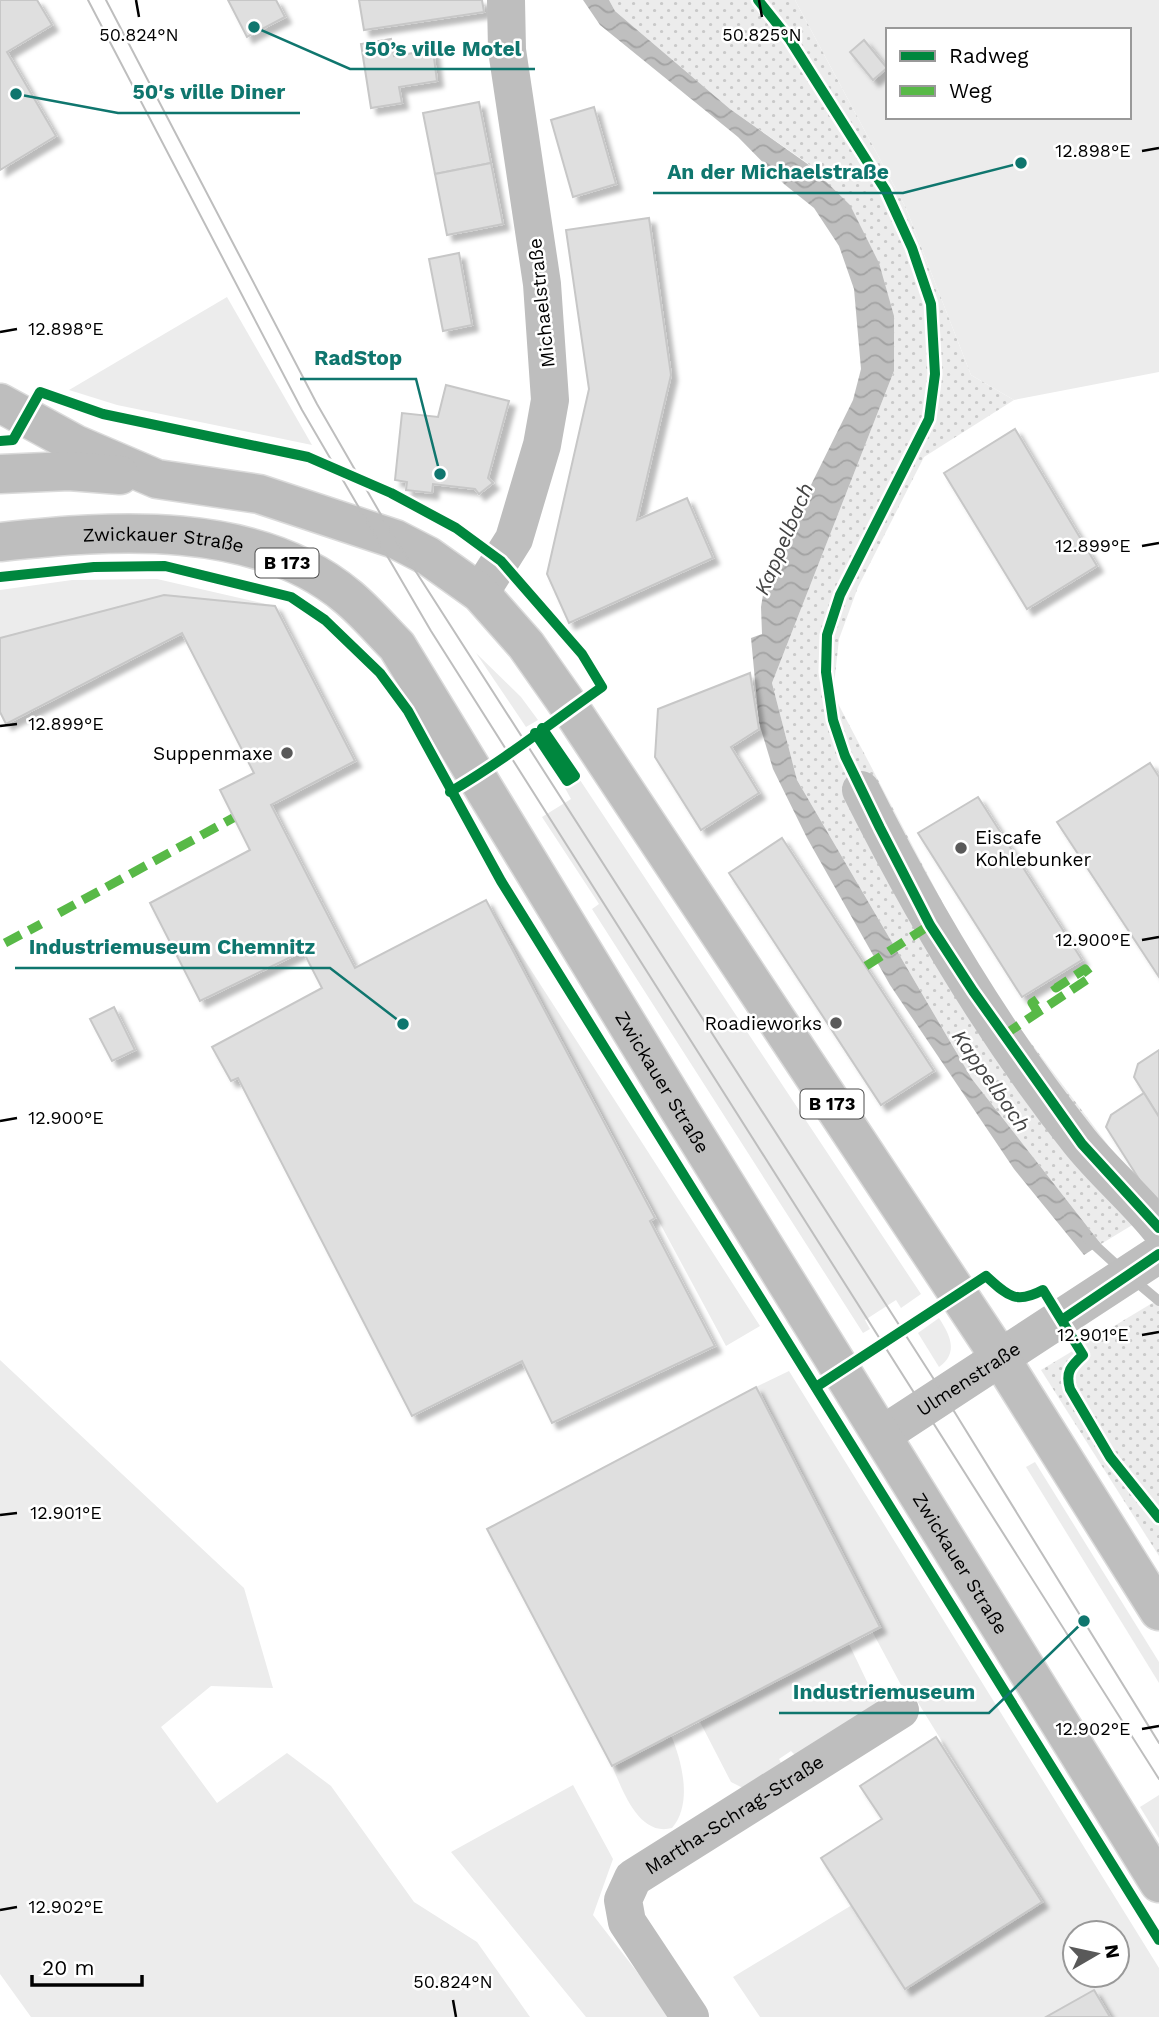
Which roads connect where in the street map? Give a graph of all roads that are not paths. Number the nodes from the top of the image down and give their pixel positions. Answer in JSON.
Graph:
{"nodes":[{"id":1,"x":506,"y":0,"type":"edge"},
{"id":2,"x":0,"y":403,"type":"edge"},
{"id":3,"x":0,"y":474,"type":"edge"},
{"id":4,"x":157,"y":479,"type":"junction"},
{"id":5,"x":0,"y":542,"type":"edge"},
{"id":6,"x":480,"y":593,"type":"junction"},
{"id":7,"x":861,"y":790,"type":"dead end"},
{"id":8,"x":1156,"y":1248,"type":"edge"},
{"id":9,"x":1001,"y":1359,"type":"junction"},
{"id":10,"x":882,"y":1435,"type":"junction"},
{"id":11,"x":1159,"y":1611,"type":"edge"},
{"id":12,"x":900,"y":1710,"type":"dead end"},
{"id":13,"x":1159,"y":1883,"type":"edge"},
{"id":14,"x":690,"y":2017,"type":"edge"}],
"edges":[{"from":1,"to":6,"type":"main road","name":"Michaelstraße"},
{"from":2,"to":4,"type":"main road"},
{"from":3,"to":4,"type":"main road","number":"B 173"},
{"from":4,"to":6,"type":"main road","number":"B 173"},
{"from":5,"to":10,"type":"main road","name":"Zwickauer Straße","number":"B 173"},
{"from":6,"to":9,"type":"main road","number":"B 173"},
{"from":7,"to":8,"type":"main road"},
{"from":8,"to":9,"type":"main road","name":"Ulmenstraße"},
{"from":9,"to":10,"type":"main road","name":"Ulmenstraße"},
{"from":9,"to":11,"type":"main road","number":"B 173"},
{"from":10,"to":13,"type":"main road","name":"Zwickauer Straße","number":"B 173"},
{"from":12,"to":14,"type":"main road","name":"Martha-Schrag-Straße"}]}
